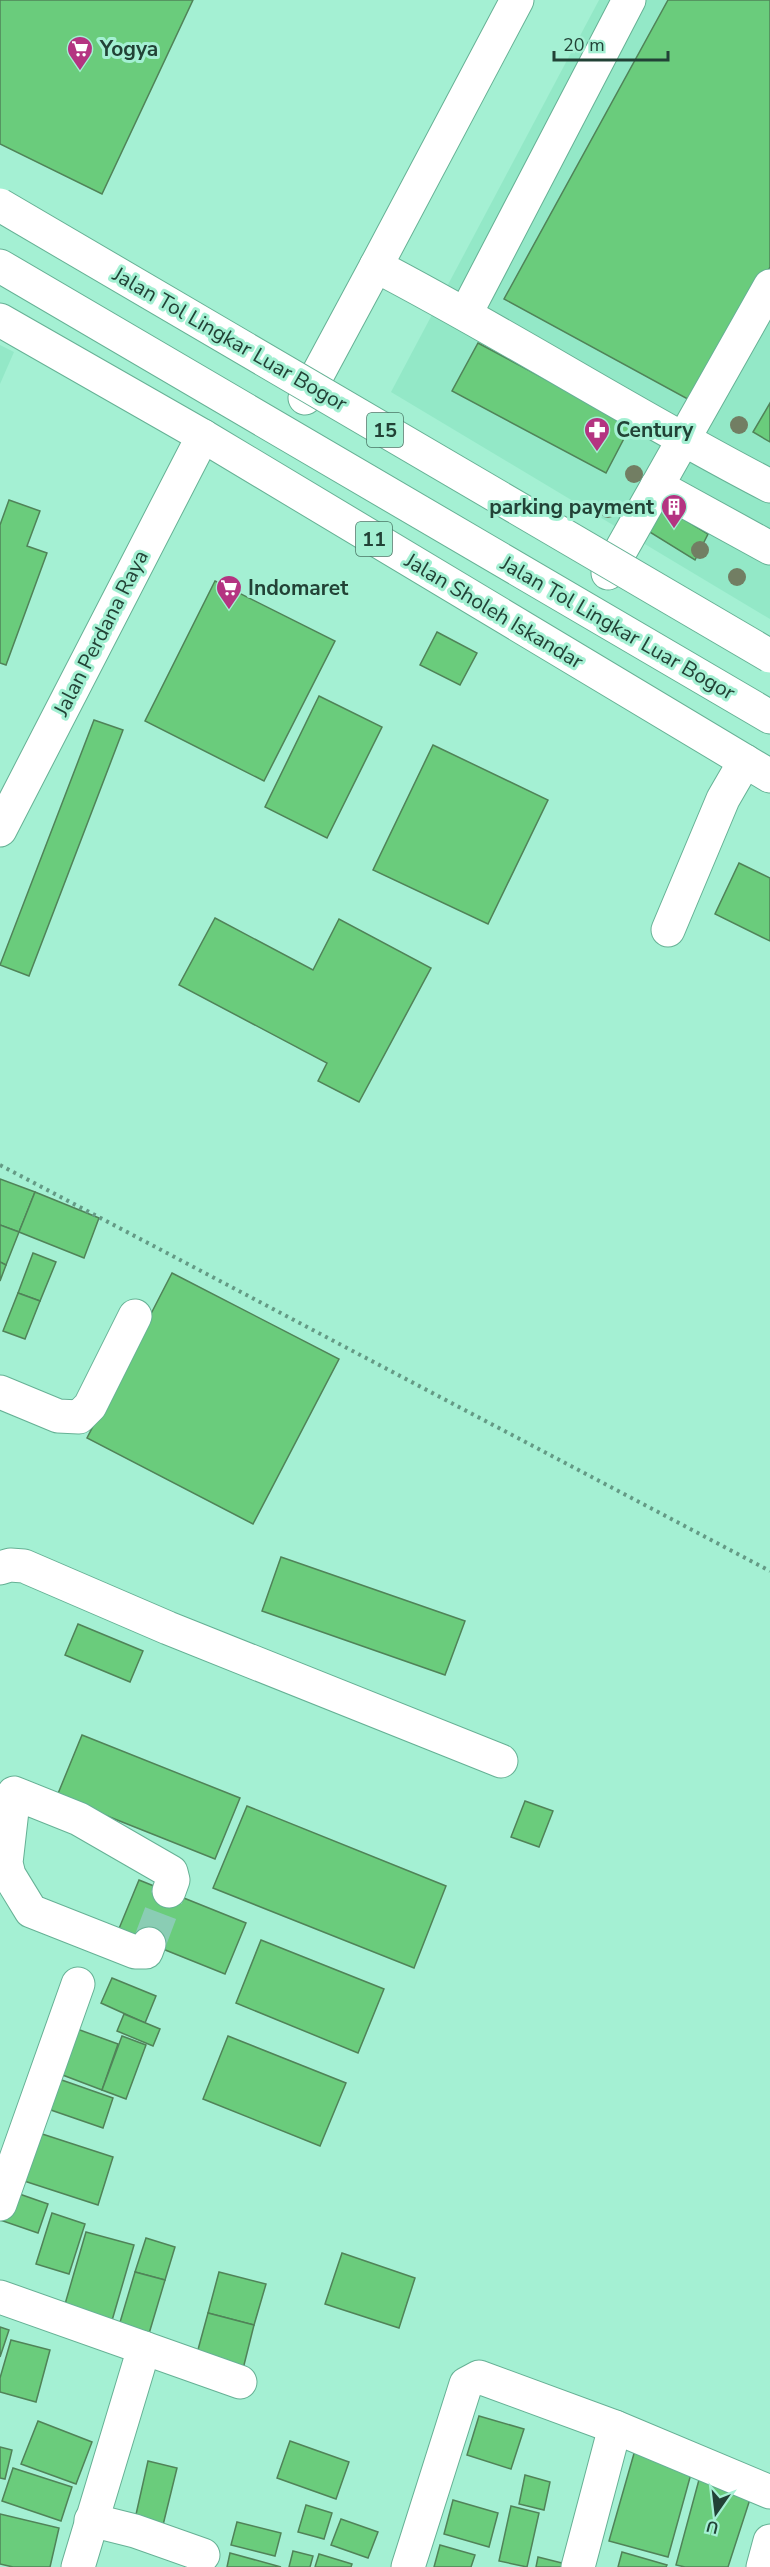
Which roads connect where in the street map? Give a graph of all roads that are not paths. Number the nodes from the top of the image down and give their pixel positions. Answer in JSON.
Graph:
{"nodes":[{"id":1,"x":517,"y":0,"type":"edge"},
{"id":2,"x":629,"y":0,"type":"edge"},
{"id":3,"x":0,"y":205,"type":"edge"},
{"id":4,"x":0,"y":221,"type":"edge"},
{"id":5,"x":0,"y":266,"type":"edge"},
{"id":6,"x":376,"y":266,"type":"junction"},
{"id":7,"x":770,"y":286,"type":"edge"},
{"id":8,"x":466,"y":313,"type":"junction"},
{"id":9,"x":0,"y":320,"type":"edge"},
{"id":10,"x":305,"y":398,"type":"junction"},
{"id":11,"x":203,"y":436,"type":"junction"},
{"id":12,"x":683,"y":441,"type":"junction"},
{"id":13,"x":657,"y":486,"type":"junction"},
{"id":14,"x":770,"y":486,"type":"edge"},
{"id":15,"x":770,"y":548,"type":"edge"},
{"id":16,"x":608,"y":573,"type":"junction"},
{"id":17,"x":770,"y":656,"type":"edge"},
{"id":18,"x":770,"y":669,"type":"edge"},
{"id":19,"x":770,"y":717,"type":"edge"},
{"id":20,"x":758,"y":769,"type":"edge"},
{"id":21,"x":0,"y":830,"type":"edge"},
{"id":22,"x":668,"y":930,"type":"dead end"},
{"id":23,"x":135,"y":1316,"type":"dead end"},
{"id":24,"x":0,"y":1392,"type":"edge"},
{"id":25,"x":0,"y":1568,"type":"edge"},
{"id":26,"x":501,"y":1761,"type":"dead end"},
{"id":27,"x":7,"y":1790,"type":"edge"},
{"id":28,"x":169,"y":1891,"type":"tunnel mouth"},
{"id":29,"x":148,"y":1944,"type":"dead end"},
{"id":30,"x":78,"y":1984,"type":"dead end"},
{"id":31,"x":0,"y":2204,"type":"edge"},
{"id":32,"x":0,"y":2297,"type":"edge"},
{"id":33,"x":144,"y":2348,"type":"junction"},
{"id":34,"x":240,"y":2382,"type":"dead end"},
{"id":35,"x":615,"y":2427,"type":"junction"},
{"id":36,"x":770,"y":2492,"type":"edge"},
{"id":37,"x":91,"y":2520,"type":"junction"},
{"id":38,"x":770,"y":2541,"type":"edge"},
{"id":39,"x":203,"y":2555,"type":"dead end"},
{"id":40,"x":78,"y":2567,"type":"edge"},
{"id":41,"x":408,"y":2567,"type":"edge"},
{"id":42,"x":578,"y":2567,"type":"edge"},
{"id":43,"x":763,"y":2567,"type":"edge"}],
"edges":[{"from":1,"to":6,"type":"main road"},
{"from":2,"to":8,"type":"main road"},
{"from":3,"to":17,"type":"main road","name":"Jalan Tol Lingkar Luar Bogor","number":"15","bridge":true},
{"from":4,"to":10,"type":"main road"},
{"from":5,"to":19,"type":"main road","name":"Jalan Tol Lingkar Luar Bogor","number":"15"},
{"from":6,"to":8,"type":"main road"},
{"from":6,"to":10,"type":"main road"},
{"from":7,"to":12,"type":"main road"},
{"from":8,"to":12,"type":"main road"},
{"from":9,"to":11,"type":"main road","name":"Jalan Sholeh Iskandar","number":"11"},
{"from":10,"to":16,"type":"main road"},
{"from":11,"to":20,"type":"main road","name":"Jalan Sholeh Iskandar","number":"11"},
{"from":11,"to":21,"type":"main road","name":"Jalan Perdana Raya"},
{"from":12,"to":13,"type":"main road"},
{"from":12,"to":14,"type":"main road"},
{"from":13,"to":15,"type":"main road"},
{"from":13,"to":16,"type":"main road"},
{"from":16,"to":18,"type":"main road"},
{"from":20,"to":22,"type":"main road"},
{"from":23,"to":24,"type":"main road"},
{"from":25,"to":26,"type":"main road"},
{"from":27,"to":28,"type":"main road"},
{"from":27,"to":29,"type":"main road"},
{"from":30,"to":31,"type":"main road"},
{"from":32,"to":33,"type":"main road"},
{"from":33,"to":34,"type":"main road"},
{"from":33,"to":37,"type":"main road"},
{"from":35,"to":36,"type":"main road"},
{"from":35,"to":41,"type":"main road"},
{"from":35,"to":42,"type":"main road"},
{"from":37,"to":39,"type":"main road"},
{"from":37,"to":40,"type":"main road"},
{"from":38,"to":43,"type":"main road"}]}
